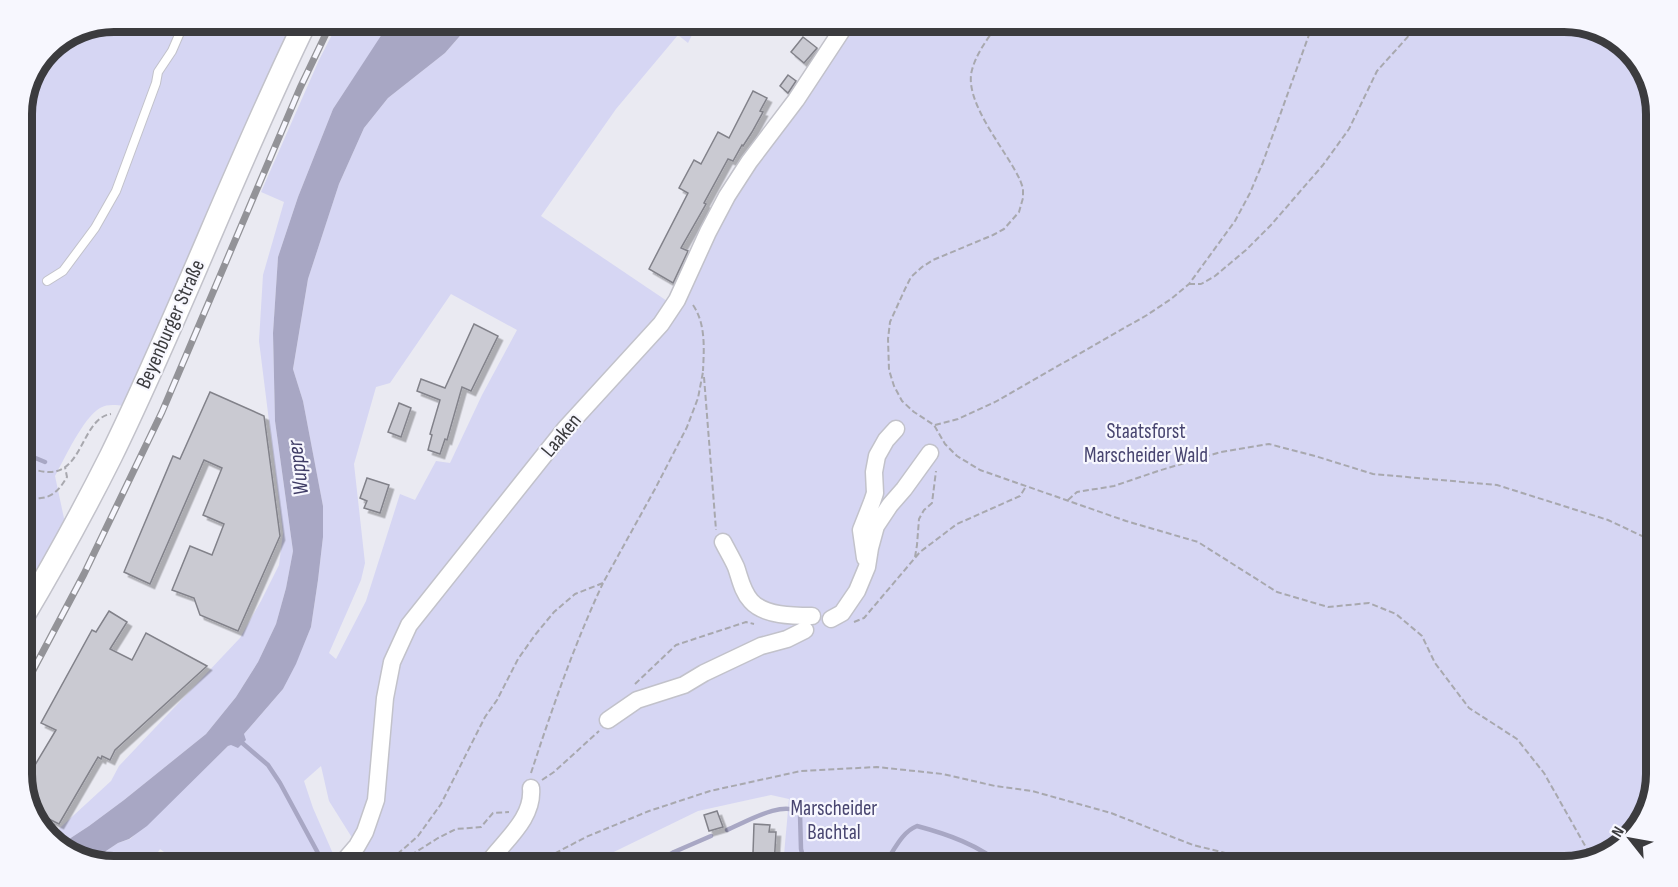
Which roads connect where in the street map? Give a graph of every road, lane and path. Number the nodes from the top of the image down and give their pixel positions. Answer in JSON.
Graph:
{"nodes":[{"id":1,"x":180,"y":32,"type":"edge"},
{"id":2,"x":301,"y":32,"type":"edge"},
{"id":3,"x":841,"y":32,"type":"edge"},
{"id":4,"x":993,"y":32,"type":"edge"},
{"id":5,"x":1310,"y":32,"type":"edge"},
{"id":6,"x":1412,"y":32,"type":"edge"},
{"id":7,"x":47,"y":281,"type":"dead end"},
{"id":8,"x":1189,"y":284,"type":"junction"},
{"id":9,"x":693,"y":305,"type":"dead end"},
{"id":10,"x":703,"y":372,"type":"junction"},
{"id":11,"x":128,"y":420,"type":"junction"},
{"id":12,"x":934,"y":425,"type":"junction"},
{"id":13,"x":896,"y":429,"type":"dead end"},
{"id":14,"x":930,"y":453,"type":"dead end"},
{"id":15,"x":32,"y":468,"type":"edge"},
{"id":16,"x":64,"y":469,"type":"junction"},
{"id":17,"x":936,"y":470,"type":"dead end"},
{"id":18,"x":61,"y":475,"type":"dead end"},
{"id":19,"x":1025,"y":487,"type":"junction"},
{"id":20,"x":32,"y":498,"type":"edge"},
{"id":21,"x":1068,"y":500,"type":"junction"},
{"id":22,"x":1646,"y":538,"type":"edge"},
{"id":23,"x":720,"y":539,"type":"joint"},
{"id":24,"x":867,"y":567,"type":"junction"},
{"id":25,"x":603,"y":583,"type":"junction"},
{"id":26,"x":32,"y":601,"type":"edge"},
{"id":27,"x":744,"y":618,"type":"dead end"},
{"id":28,"x":831,"y":619,"type":"dead end"},
{"id":29,"x":746,"y":622,"type":"dead end"},
{"id":30,"x":608,"y":720,"type":"dead end"},
{"id":31,"x":531,"y":788,"type":"joint"},
{"id":32,"x":1588,"y":852,"type":"edge"},
{"id":33,"x":348,"y":856,"type":"edge"},
{"id":34,"x":395,"y":856,"type":"edge"},
{"id":35,"x":494,"y":856,"type":"edge"},
{"id":36,"x":550,"y":856,"type":"edge"},
{"id":37,"x":1238,"y":856,"type":"edge"}],
"edges":[{"from":1,"to":7,"type":"lane"},
{"from":2,"to":11,"type":"main road","name":"Beyenburger Straße"},
{"from":3,"to":33,"type":"street","name":"Laaken"},
{"from":4,"to":12,"type":"path"},
{"from":5,"to":8,"type":"path"},
{"from":6,"to":8,"type":"path"},
{"from":8,"to":12,"type":"path"},
{"from":9,"to":10,"type":"path"},
{"from":10,"to":23,"type":"path"},
{"from":10,"to":25,"type":"path"},
{"from":11,"to":16,"type":"path"},
{"from":11,"to":26,"type":"main road","name":"Beyenburger Straße"},
{"from":12,"to":19,"type":"path"},
{"from":13,"to":24,"type":"street"},
{"from":14,"to":24,"type":"street"},
{"from":15,"to":16,"type":"path"},
{"from":16,"to":18,"type":"path"},
{"from":16,"to":20,"type":"path"},
{"from":17,"to":19,"type":"path"},
{"from":19,"to":21,"type":"path"},
{"from":21,"to":22,"type":"path"},
{"from":21,"to":32,"type":"path"},
{"from":23,"to":30,"type":"street"},
{"from":24,"to":28,"type":"street"},
{"from":25,"to":31,"type":"path"},
{"from":25,"to":34,"type":"path"},
{"from":27,"to":29,"type":"path"},
{"from":31,"to":35,"type":"street"},
{"from":36,"to":37,"type":"path"}]}
